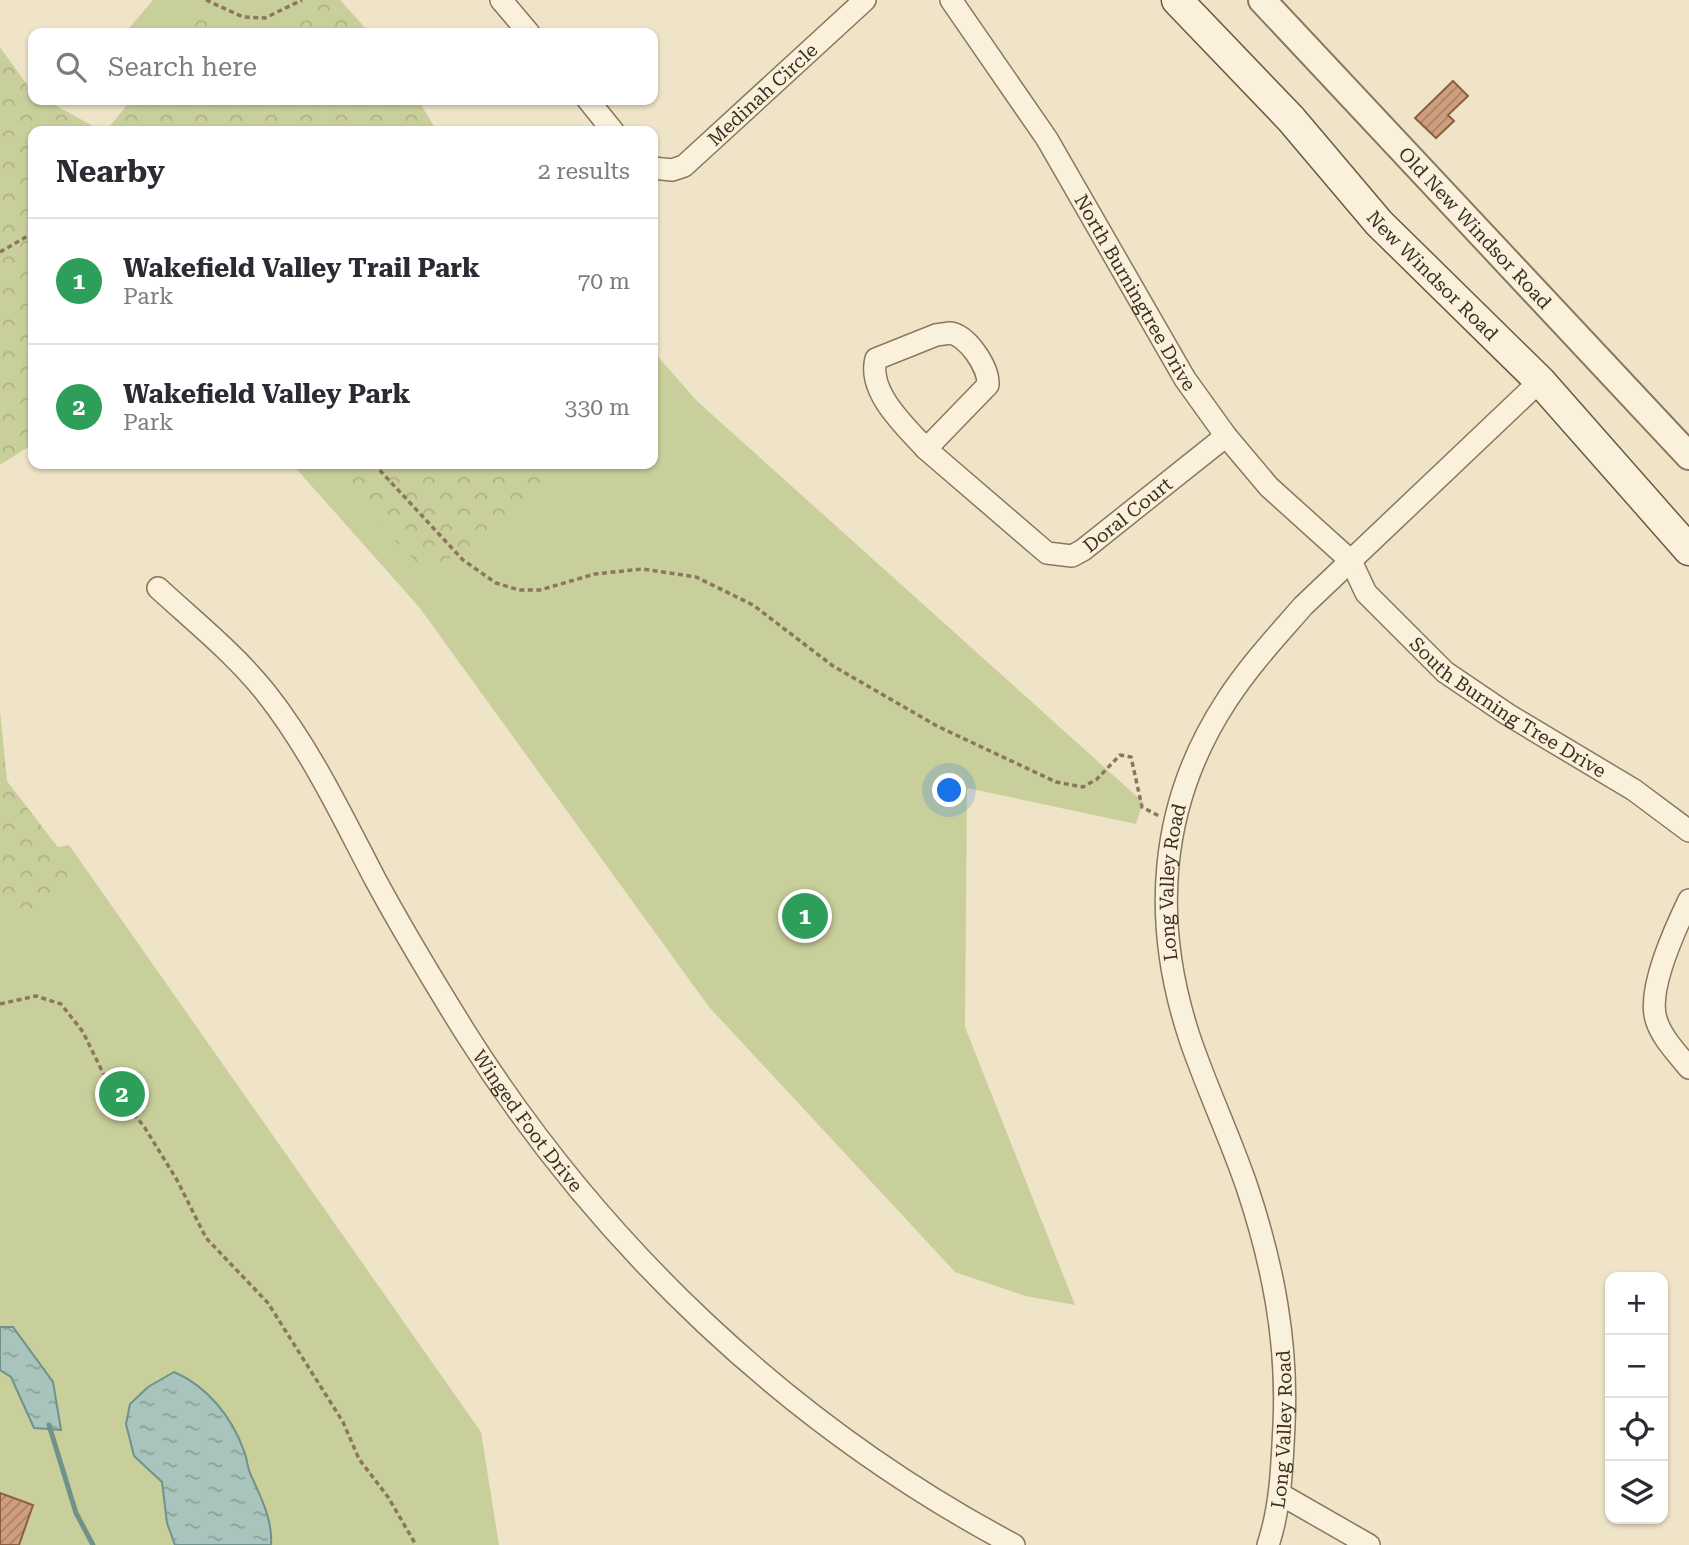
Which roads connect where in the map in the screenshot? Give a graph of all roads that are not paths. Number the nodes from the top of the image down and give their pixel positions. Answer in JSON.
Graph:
{"nodes":[{"id":1,"x":501,"y":0,"type":"edge"},
{"id":2,"x":865,"y":0,"type":"edge"},
{"id":3,"x":951,"y":0,"type":"edge"},
{"id":4,"x":1177,"y":0,"type":"edge"},
{"id":5,"x":1262,"y":0,"type":"edge"},
{"id":6,"x":525,"y":28,"type":"edge"},
{"id":7,"x":592,"y":105,"type":"edge"},
{"id":8,"x":609,"y":126,"type":"edge"},
{"id":9,"x":658,"y":169,"type":"edge"},
{"id":10,"x":1540,"y":381,"type":"junction"},
{"id":11,"x":1226,"y":436,"type":"junction"},
{"id":12,"x":926,"y":449,"type":"junction"},
{"id":13,"x":1689,"y":456,"type":"edge"},
{"id":14,"x":1689,"y":550,"type":"edge"},
{"id":15,"x":1351,"y":561,"type":"junction"},
{"id":16,"x":158,"y":588,"type":"dead end"},
{"id":17,"x":1689,"y":831,"type":"edge"},
{"id":18,"x":1689,"y":900,"type":"edge"},
{"id":19,"x":1689,"y":1068,"type":"edge"},
{"id":20,"x":1280,"y":1494,"type":"junction"},
{"id":21,"x":1014,"y":1545,"type":"edge"},
{"id":22,"x":1268,"y":1545,"type":"edge"},
{"id":23,"x":1369,"y":1545,"type":"edge"}],
"edges":[{"from":1,"to":6,"type":"street"},
{"from":2,"to":9,"type":"street","name":"Medinah Circle"},
{"from":3,"to":11,"type":"street","name":"North Burningtree Drive"},
{"from":4,"to":10,"type":"main road","name":"New Windsor Road"},
{"from":5,"to":13,"type":"street","name":"Old New Windsor Road"},
{"from":7,"to":8,"type":"street"},
{"from":10,"to":14,"type":"main road","name":"New Windsor Road"},
{"from":10,"to":15,"type":"street","name":"Long Valley Road"},
{"from":11,"to":12,"type":"street","name":"Doral Court"},
{"from":11,"to":15,"type":"street","name":"North Burningtree Drive"},
{"from":12,"to":12,"type":"street","name":"Doral Court"},
{"from":15,"to":17,"type":"street","name":"South Burning Tree Drive"},
{"from":15,"to":20,"type":"street","name":"Long Valley Road"},
{"from":16,"to":21,"type":"street","name":"Winged Foot Drive"},
{"from":18,"to":19,"type":"street"},
{"from":20,"to":22,"type":"street","name":"Long Valley Road"},
{"from":20,"to":23,"type":"street"}]}
